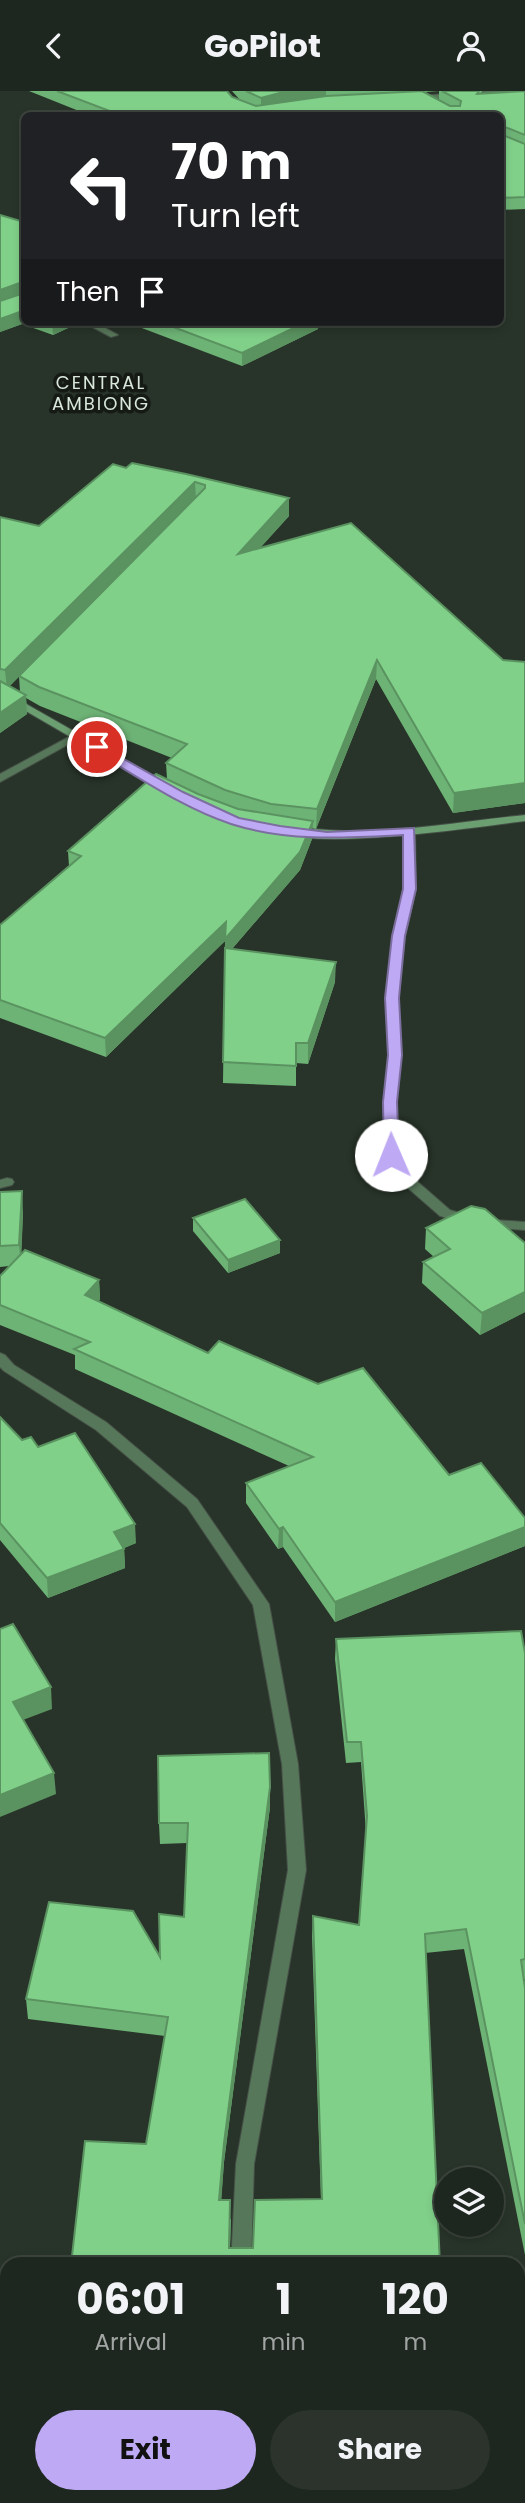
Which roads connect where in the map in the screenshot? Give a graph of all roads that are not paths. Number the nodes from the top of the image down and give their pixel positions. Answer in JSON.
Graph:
{"nodes":[{"id":1,"x":519,"y":91,"type":"edge"},
{"id":2,"x":424,"y":98,"type":"junction"},
{"id":3,"x":410,"y":99,"type":"edge"},
{"id":4,"x":434,"y":104,"type":"edge"},
{"id":5,"x":95,"y":326,"type":"edge"},
{"id":6,"x":114,"y":335,"type":"dead end"},
{"id":7,"x":19,"y":687,"type":"edge"},
{"id":8,"x":5,"y":694,"type":"edge"},
{"id":9,"x":76,"y":736,"type":"junction"},
{"id":10,"x":0,"y":779,"type":"edge"},
{"id":11,"x":178,"y":795,"type":"edge"},
{"id":12,"x":525,"y":818,"type":"edge"},
{"id":13,"x":280,"y":830,"type":"edge"},
{"id":14,"x":409,"y":831,"type":"junction"},
{"id":15,"x":525,"y":1226,"type":"edge"},
{"id":16,"x":0,"y":1358,"type":"edge"},
{"id":17,"x":241,"y":2257,"type":"edge"}],
"edges":[{"from":1,"to":2,"type":"street"},
{"from":2,"to":3,"type":"street"},
{"from":2,"to":4,"type":"street"},
{"from":5,"to":6,"type":"street"},
{"from":7,"to":8,"type":"street"},
{"from":8,"to":9,"type":"main road"},
{"from":9,"to":10,"type":"street"},
{"from":9,"to":11,"type":"main road"},
{"from":12,"to":14,"type":"main road"},
{"from":13,"to":14,"type":"main road"},
{"from":14,"to":15,"type":"street"},
{"from":16,"to":17,"type":"street"}]}
